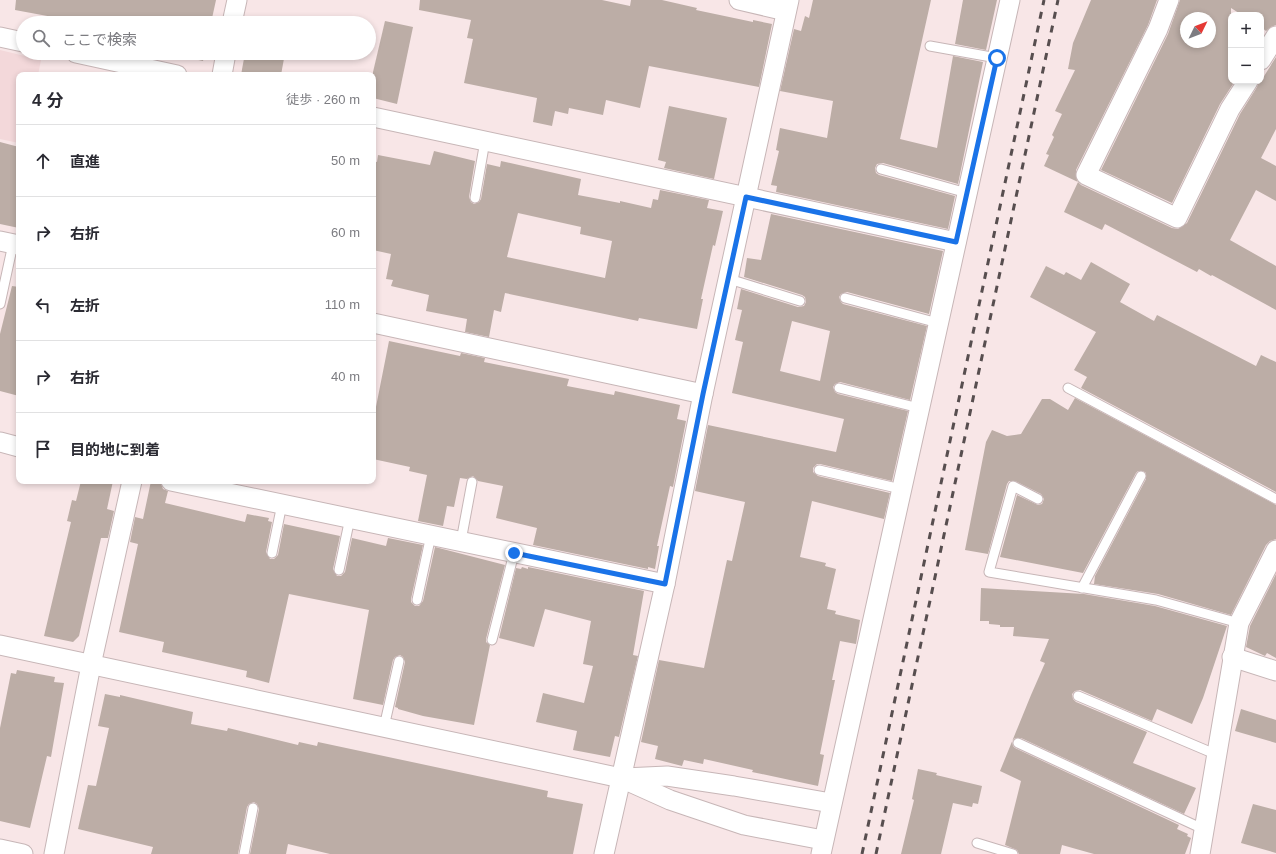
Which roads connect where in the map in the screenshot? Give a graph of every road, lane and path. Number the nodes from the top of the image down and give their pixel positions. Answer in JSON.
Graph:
{"nodes":[{"id":1,"x":237,"y":0,"type":"edge"},
{"id":2,"x":739,"y":0,"type":"edge"},
{"id":3,"x":1010,"y":0,"type":"edge"},
{"id":4,"x":1169,"y":0,"type":"edge"},
{"id":5,"x":787,"y":6,"type":"edge"},
{"id":6,"x":234,"y":16,"type":"edge"},
{"id":7,"x":0,"y":36,"type":"edge"},
{"id":8,"x":1276,"y":36,"type":"edge"},
{"id":9,"x":16,"y":40,"type":"edge"},
{"id":10,"x":930,"y":46,"type":"dead end"},
{"id":11,"x":1264,"y":55,"type":"edge"},
{"id":12,"x":997,"y":58,"type":"junction"},
{"id":13,"x":108,"y":60,"type":"edge"},
{"id":14,"x":225,"y":60,"type":"edge"},
{"id":15,"x":163,"y":72,"type":"edge"},
{"id":16,"x":223,"y":72,"type":"edge"},
{"id":17,"x":1246,"y":84,"type":"edge"},
{"id":18,"x":376,"y":118,"type":"edge"},
{"id":19,"x":485,"y":141,"type":"junction"},
{"id":20,"x":881,"y":169,"type":"dead end"},
{"id":21,"x":967,"y":193,"type":"junction"},
{"id":22,"x":746,"y":197,"type":"junction"},
{"id":23,"x":475,"y":198,"type":"dead end"},
{"id":24,"x":956,"y":242,"type":"junction"},
{"id":25,"x":11,"y":243,"type":"edge"},
{"id":26,"x":729,"y":279,"type":"junction"},
{"id":27,"x":845,"y":298,"type":"dead end"},
{"id":28,"x":800,"y":301,"type":"dead end"},
{"id":29,"x":0,"y":304,"type":"edge"},
{"id":30,"x":938,"y":323,"type":"junction"},
{"id":31,"x":376,"y":324,"type":"edge"},
{"id":32,"x":839,"y":388,"type":"dead end"},
{"id":33,"x":1068,"y":388,"type":"dead end"},
{"id":34,"x":703,"y":394,"type":"junction"},
{"id":35,"x":919,"y":408,"type":"junction"},
{"id":36,"x":0,"y":442,"type":"edge"},
{"id":37,"x":16,"y":445,"type":"edge"},
{"id":38,"x":819,"y":470,"type":"dead end"},
{"id":39,"x":1141,"y":476,"type":"dead end"},
{"id":40,"x":472,"y":482,"type":"dead end"},
{"id":41,"x":131,"y":484,"type":"edge"},
{"id":42,"x":185,"y":484,"type":"edge"},
{"id":43,"x":901,"y":489,"type":"junction"},
{"id":44,"x":1038,"y":499,"type":"dead end"},
{"id":45,"x":1276,"y":499,"type":"edge"},
{"id":46,"x":282,"y":504,"type":"junction"},
{"id":47,"x":350,"y":518,"type":"junction"},
{"id":48,"x":431,"y":535,"type":"junction"},
{"id":49,"x":461,"y":542,"type":"junction"},
{"id":50,"x":272,"y":553,"type":"dead end"},
{"id":51,"x":514,"y":553,"type":"junction"},
{"id":52,"x":1274,"y":559,"type":"edge"},
{"id":53,"x":339,"y":570,"type":"dead end"},
{"id":54,"x":665,"y":584,"type":"junction"},
{"id":55,"x":1082,"y":588,"type":"junction"},
{"id":56,"x":417,"y":600,"type":"dead end"},
{"id":57,"x":1239,"y":623,"type":"junction"},
{"id":58,"x":492,"y":640,"type":"dead end"},
{"id":59,"x":0,"y":645,"type":"edge"},
{"id":60,"x":1232,"y":657,"type":"junction"},
{"id":61,"x":399,"y":661,"type":"dead end"},
{"id":62,"x":91,"y":665,"type":"junction"},
{"id":63,"x":1276,"y":671,"type":"edge"},
{"id":64,"x":1078,"y":696,"type":"dead end"},
{"id":65,"x":384,"y":727,"type":"junction"},
{"id":66,"x":1018,"y":743,"type":"dead end"},
{"id":67,"x":1216,"y":754,"type":"junction"},
{"id":68,"x":621,"y":778,"type":"junction"},
{"id":69,"x":831,"y":804,"type":"junction"},
{"id":70,"x":253,"y":808,"type":"dead end"},
{"id":71,"x":1203,"y":829,"type":"junction"},
{"id":72,"x":977,"y":843,"type":"dead end"},
{"id":73,"x":822,"y":847,"type":"edge"},
{"id":74,"x":0,"y":849,"type":"edge"},
{"id":75,"x":23,"y":854,"type":"edge"},
{"id":76,"x":54,"y":854,"type":"edge"},
{"id":77,"x":244,"y":854,"type":"edge"},
{"id":78,"x":604,"y":854,"type":"edge"},
{"id":79,"x":1013,"y":854,"type":"edge"},
{"id":80,"x":1200,"y":854,"type":"edge"}],
"edges":[{"from":1,"to":6,"type":"street"},
{"from":2,"to":5,"type":"street"},
{"from":3,"to":12,"type":"street"},
{"from":4,"to":17,"type":"street"},
{"from":5,"to":22,"type":"street"},
{"from":7,"to":9,"type":"street"},
{"from":8,"to":11,"type":"street"},
{"from":10,"to":12,"type":"lane"},
{"from":12,"to":21,"type":"street"},
{"from":13,"to":15,"type":"street"},
{"from":14,"to":16,"type":"street"},
{"from":18,"to":19,"type":"street"},
{"from":19,"to":22,"type":"street"},
{"from":19,"to":23,"type":"lane"},
{"from":20,"to":21,"type":"lane"},
{"from":21,"to":24,"type":"street"},
{"from":22,"to":24,"type":"street"},
{"from":22,"to":26,"type":"street"},
{"from":24,"to":30,"type":"street"},
{"from":25,"to":29,"type":"lane"},
{"from":26,"to":28,"type":"lane"},
{"from":26,"to":34,"type":"street"},
{"from":27,"to":30,"type":"lane"},
{"from":30,"to":35,"type":"street"},
{"from":31,"to":34,"type":"street"},
{"from":32,"to":35,"type":"lane"},
{"from":33,"to":45,"type":"lane"},
{"from":34,"to":54,"type":"street"},
{"from":35,"to":43,"type":"street"},
{"from":36,"to":37,"type":"street"},
{"from":38,"to":43,"type":"lane"},
{"from":39,"to":55,"type":"lane"},
{"from":40,"to":49,"type":"lane"},
{"from":41,"to":62,"type":"street"},
{"from":42,"to":46,"type":"street"},
{"from":43,"to":69,"type":"street"},
{"from":44,"to":55,"type":"lane"},
{"from":46,"to":47,"type":"street"},
{"from":46,"to":50,"type":"lane"},
{"from":47,"to":48,"type":"street"},
{"from":47,"to":53,"type":"lane"},
{"from":48,"to":49,"type":"street"},
{"from":48,"to":56,"type":"lane"},
{"from":49,"to":51,"type":"street"},
{"from":51,"to":54,"type":"street"},
{"from":51,"to":58,"type":"lane"},
{"from":52,"to":57,"type":"street"},
{"from":54,"to":68,"type":"street"},
{"from":55,"to":57,"type":"lane"},
{"from":57,"to":60,"type":"street"},
{"from":59,"to":62,"type":"street"},
{"from":60,"to":63,"type":"street"},
{"from":60,"to":67,"type":"street"},
{"from":61,"to":65,"type":"lane"},
{"from":62,"to":65,"type":"street"},
{"from":62,"to":76,"type":"street"},
{"from":64,"to":67,"type":"lane"},
{"from":65,"to":68,"type":"street"},
{"from":66,"to":71,"type":"lane"},
{"from":67,"to":71,"type":"street"},
{"from":68,"to":69,"type":"street"},
{"from":68,"to":73,"type":"street"},
{"from":68,"to":78,"type":"street"},
{"from":69,"to":73,"type":"street"},
{"from":70,"to":77,"type":"lane"},
{"from":71,"to":80,"type":"street"},
{"from":72,"to":79,"type":"lane"},
{"from":74,"to":75,"type":"street"}]}
